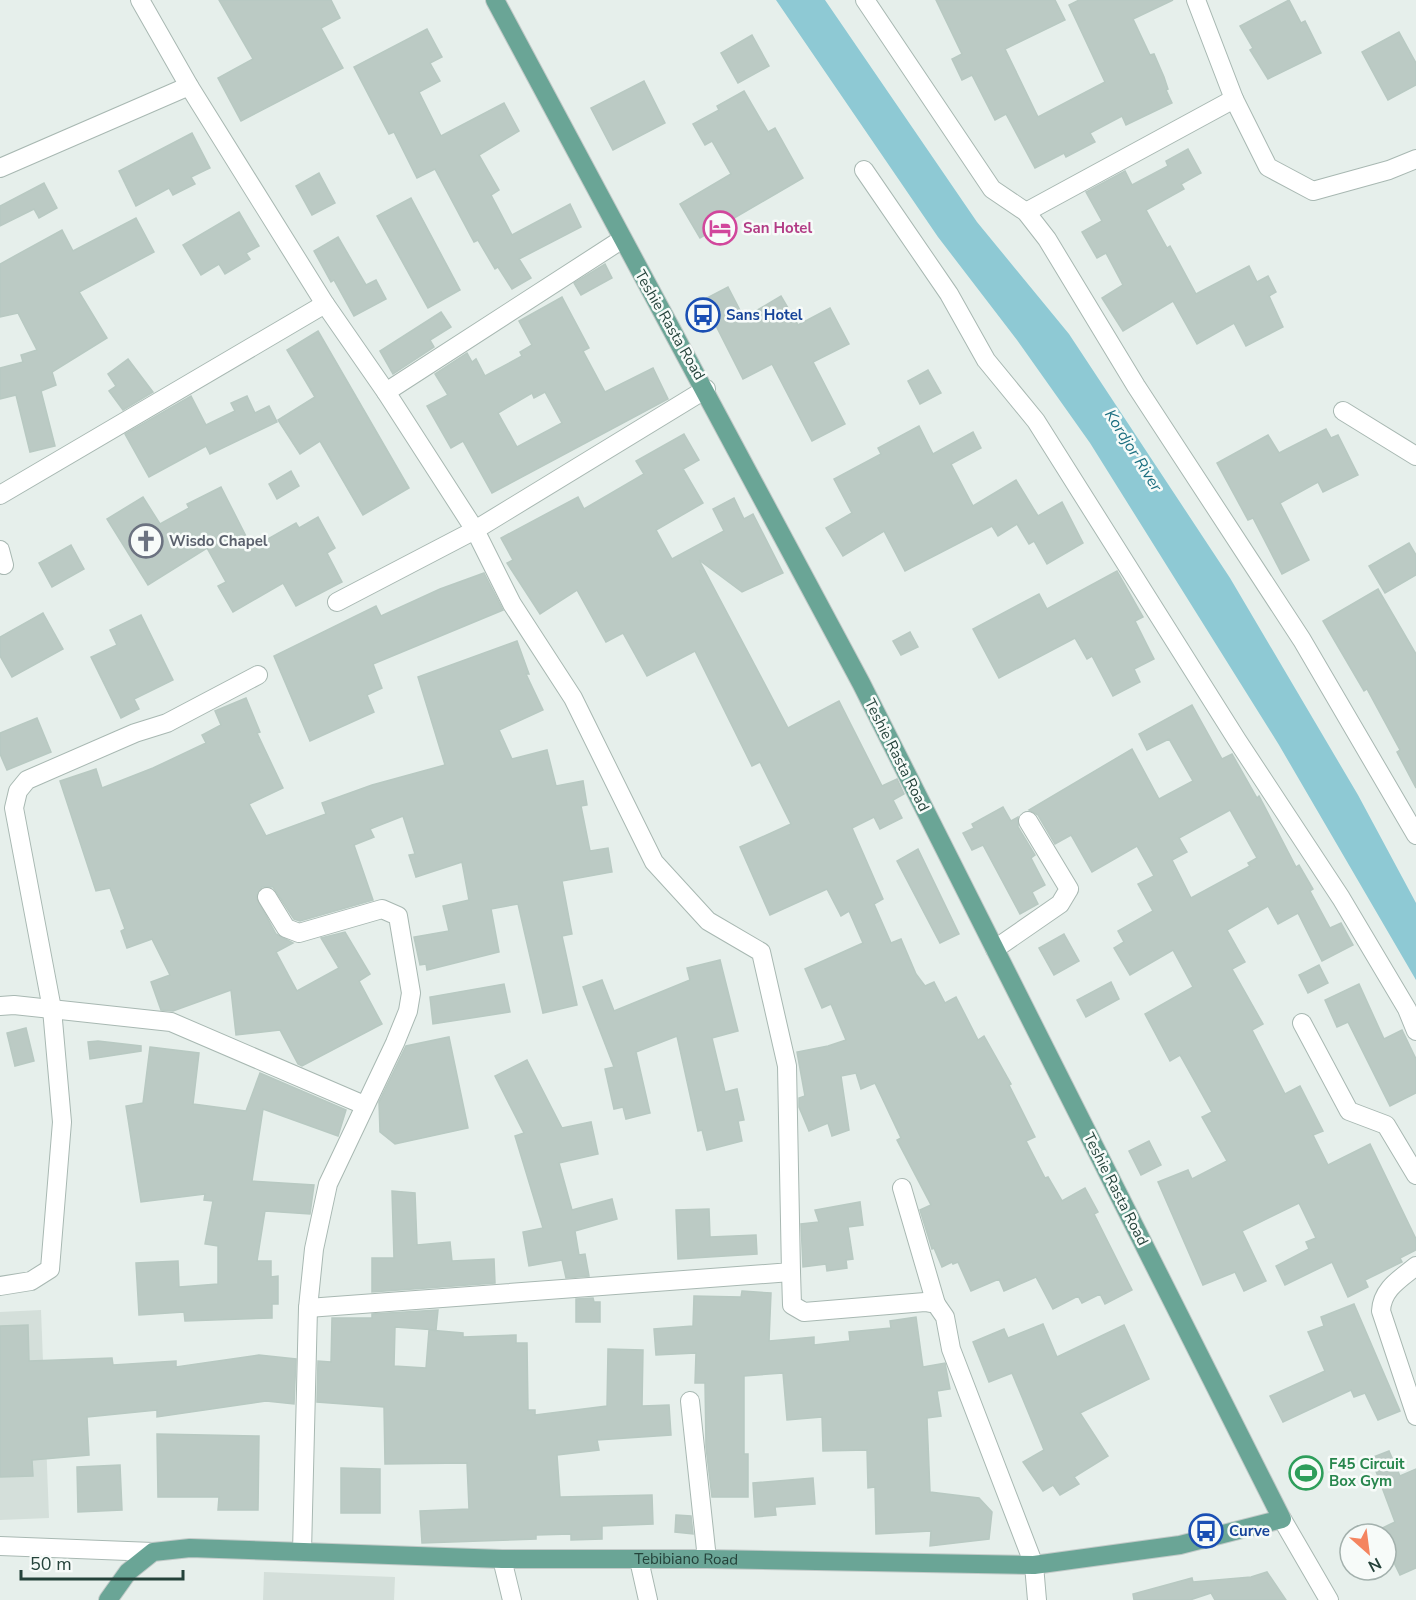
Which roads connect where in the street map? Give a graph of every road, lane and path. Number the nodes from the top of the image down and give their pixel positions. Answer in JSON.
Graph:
{"nodes":[{"id":1,"x":140,"y":0,"type":"edge"},
{"id":2,"x":495,"y":0,"type":"edge"},
{"id":3,"x":865,"y":0,"type":"edge"},
{"id":4,"x":1196,"y":0,"type":"edge"},
{"id":5,"x":189,"y":86,"type":"junction"},
{"id":6,"x":1234,"y":99,"type":"junction"},
{"id":7,"x":1416,"y":159,"type":"edge"},
{"id":8,"x":0,"y":168,"type":"edge"},
{"id":9,"x":864,"y":170,"type":"dead end"},
{"id":10,"x":1026,"y":212,"type":"junction"},
{"id":11,"x":621,"y":240,"type":"junction"},
{"id":12,"x":325,"y":304,"type":"junction"},
{"id":13,"x":706,"y":389,"type":"junction"},
{"id":14,"x":386,"y":392,"type":"junction"},
{"id":15,"x":1343,"y":411,"type":"dead end"},
{"id":16,"x":1416,"y":456,"type":"edge"},
{"id":17,"x":0,"y":495,"type":"edge"},
{"id":18,"x":475,"y":530,"type":"junction"},
{"id":19,"x":337,"y":602,"type":"dead end"},
{"id":20,"x":258,"y":675,"type":"dead end"},
{"id":21,"x":1028,"y":821,"type":"dead end"},
{"id":22,"x":1416,"y":835,"type":"edge"},
{"id":23,"x":267,"y":897,"type":"dead end"},
{"id":24,"x":995,"y":949,"type":"junction"},
{"id":25,"x":0,"y":1005,"type":"edge"},
{"id":26,"x":52,"y":1009,"type":"junction"},
{"id":27,"x":1302,"y":1023,"type":"dead end"},
{"id":28,"x":1416,"y":1031,"type":"edge"},
{"id":29,"x":364,"y":1105,"type":"junction"},
{"id":30,"x":1416,"y":1175,"type":"edge"},
{"id":31,"x":902,"y":1188,"type":"dead end"},
{"id":32,"x":1416,"y":1266,"type":"edge"},
{"id":33,"x":791,"y":1272,"type":"junction"},
{"id":34,"x":0,"y":1286,"type":"edge"},
{"id":35,"x":936,"y":1304,"type":"junction"},
{"id":36,"x":308,"y":1308,"type":"junction"},
{"id":37,"x":690,"y":1401,"type":"dead end"},
{"id":38,"x":1416,"y":1416,"type":"edge"},
{"id":39,"x":1282,"y":1519,"type":"junction"},
{"id":40,"x":0,"y":1546,"type":"edge"},
{"id":41,"x":153,"y":1552,"type":"junction"},
{"id":42,"x":302,"y":1552,"type":"junction"},
{"id":43,"x":502,"y":1559,"type":"junction"},
{"id":44,"x":707,"y":1559,"type":"junction"},
{"id":45,"x":639,"y":1560,"type":"junction"},
{"id":46,"x":1034,"y":1565,"type":"junction"},
{"id":47,"x":108,"y":1600,"type":"edge"},
{"id":48,"x":512,"y":1600,"type":"edge"},
{"id":49,"x":648,"y":1600,"type":"edge"},
{"id":50,"x":1037,"y":1600,"type":"edge"},
{"id":51,"x":1329,"y":1600,"type":"edge"}],
"edges":[{"from":1,"to":5,"type":"street"},
{"from":2,"to":11,"type":"main road","name":"Teshie Rasta Road"},
{"from":3,"to":10,"type":"street"},
{"from":4,"to":6,"type":"street"},
{"from":5,"to":8,"type":"street"},
{"from":5,"to":12,"type":"street"},
{"from":6,"to":7,"type":"street"},
{"from":6,"to":10,"type":"street"},
{"from":9,"to":28,"type":"street"},
{"from":10,"to":22,"type":"street"},
{"from":11,"to":13,"type":"main road","name":"Teshie Rasta Road"},
{"from":11,"to":14,"type":"street"},
{"from":12,"to":14,"type":"street"},
{"from":12,"to":17,"type":"street"},
{"from":13,"to":18,"type":"street"},
{"from":13,"to":24,"type":"main road","name":"Teshie Rasta Road"},
{"from":14,"to":18,"type":"street"},
{"from":15,"to":16,"type":"street"},
{"from":18,"to":19,"type":"street"},
{"from":18,"to":33,"type":"street"},
{"from":20,"to":26,"type":"street"},
{"from":21,"to":24,"type":"street"},
{"from":23,"to":29,"type":"street"},
{"from":24,"to":39,"type":"main road","name":"Teshie Rasta Road"},
{"from":25,"to":26,"type":"street"},
{"from":26,"to":29,"type":"street"},
{"from":26,"to":34,"type":"street"},
{"from":27,"to":30,"type":"street"},
{"from":29,"to":36,"type":"street"},
{"from":31,"to":35,"type":"street"},
{"from":32,"to":38,"type":"street"},
{"from":33,"to":35,"type":"street"},
{"from":33,"to":36,"type":"street"},
{"from":35,"to":46,"type":"street"},
{"from":36,"to":42,"type":"street"},
{"from":37,"to":44,"type":"street"},
{"from":39,"to":46,"type":"main road","name":"Tebibiano Road"},
{"from":39,"to":51,"type":"street"},
{"from":40,"to":41,"type":"street"},
{"from":41,"to":42,"type":"main road","name":"Tebibiano Road"},
{"from":41,"to":47,"type":"main road"},
{"from":42,"to":43,"type":"main road","name":"Tebibiano Road"},
{"from":43,"to":45,"type":"main road","name":"Tebibiano Road"},
{"from":43,"to":48,"type":"street"},
{"from":44,"to":45,"type":"main road","name":"Tebibiano Road"},
{"from":44,"to":46,"type":"main road","name":"Tebibiano Road"},
{"from":45,"to":49,"type":"street"},
{"from":46,"to":50,"type":"street"}]}
